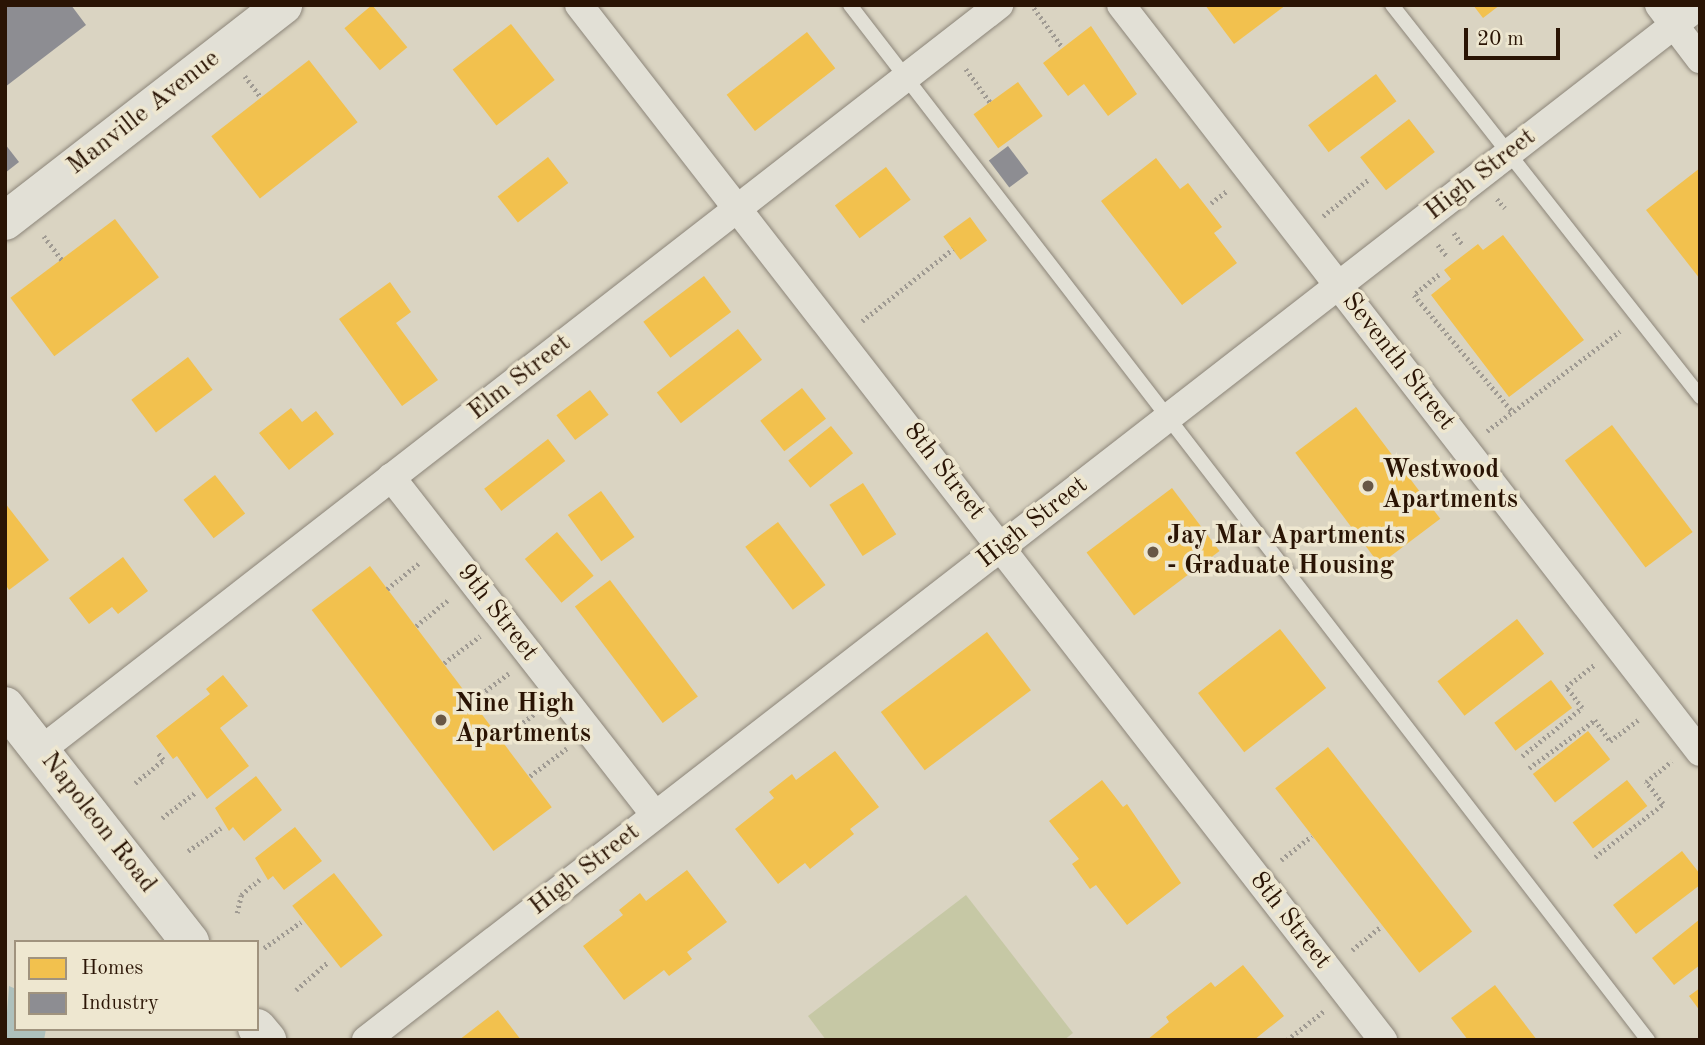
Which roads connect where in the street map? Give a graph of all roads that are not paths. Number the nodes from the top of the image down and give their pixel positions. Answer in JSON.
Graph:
{"nodes":[{"id":1,"x":283,"y":5,"type":"edge"},
{"id":2,"x":579,"y":5,"type":"edge"},
{"id":3,"x":850,"y":5,"type":"edge"},
{"id":4,"x":999,"y":5,"type":"edge"},
{"id":5,"x":1121,"y":5,"type":"edge"},
{"id":6,"x":1392,"y":5,"type":"edge"},
{"id":7,"x":1700,"y":5,"type":"edge"},
{"id":8,"x":1667,"y":15,"type":"edge"},
{"id":9,"x":1700,"y":59,"type":"edge"},
{"id":10,"x":906,"y":78,"type":"junction"},
{"id":11,"x":1508,"y":154,"type":"junction"},
{"id":12,"x":736,"y":210,"type":"junction"},
{"id":13,"x":22,"y":225,"type":"edge"},
{"id":14,"x":1339,"y":286,"type":"junction"},
{"id":15,"x":1700,"y":397,"type":"edge"},
{"id":16,"x":1168,"y":418,"type":"junction"},
{"id":17,"x":391,"y":477,"type":"junction"},
{"id":18,"x":1002,"y":546,"type":"junction"},
{"id":19,"x":5,"y":706,"type":"edge"},
{"id":20,"x":41,"y":750,"type":"junction"},
{"id":21,"x":1700,"y":752,"type":"edge"},
{"id":22,"x":655,"y":815,"type":"junction"},
{"id":23,"x":188,"y":940,"type":"edge"},
{"id":24,"x":366,"y":1040,"type":"edge"},
{"id":25,"x":1383,"y":1040,"type":"edge"},
{"id":26,"x":1648,"y":1040,"type":"edge"}],
"edges":[{"from":1,"to":13,"type":"street","name":"Manville Avenue"},
{"from":2,"to":12,"type":"street","name":"8th Street"},
{"from":3,"to":10,"type":"lane"},
{"from":4,"to":10,"type":"street","name":"Elm Street"},
{"from":5,"to":14,"type":"street","name":"Seventh Street"},
{"from":6,"to":11,"type":"lane"},
{"from":7,"to":8,"type":"street","name":"High Street"},
{"from":8,"to":9,"type":"street"},
{"from":8,"to":11,"type":"street","name":"High Street"},
{"from":10,"to":12,"type":"street","name":"Elm Street"},
{"from":10,"to":16,"type":"lane"},
{"from":11,"to":14,"type":"street","name":"High Street"},
{"from":11,"to":15,"type":"lane"},
{"from":12,"to":17,"type":"street","name":"Elm Street"},
{"from":12,"to":18,"type":"street","name":"8th Street"},
{"from":14,"to":16,"type":"street","name":"High Street"},
{"from":14,"to":21,"type":"street","name":"Seventh Street"},
{"from":16,"to":18,"type":"street","name":"High Street"},
{"from":16,"to":26,"type":"lane"},
{"from":17,"to":20,"type":"street","name":"Elm Street"},
{"from":17,"to":22,"type":"street","name":"9th Street"},
{"from":18,"to":22,"type":"street","name":"High Street"},
{"from":18,"to":25,"type":"street","name":"8th Street"},
{"from":19,"to":20,"type":"street","name":"Napoleon Road"},
{"from":20,"to":23,"type":"street","name":"Napoleon Road"},
{"from":22,"to":24,"type":"street","name":"High Street"}]}
